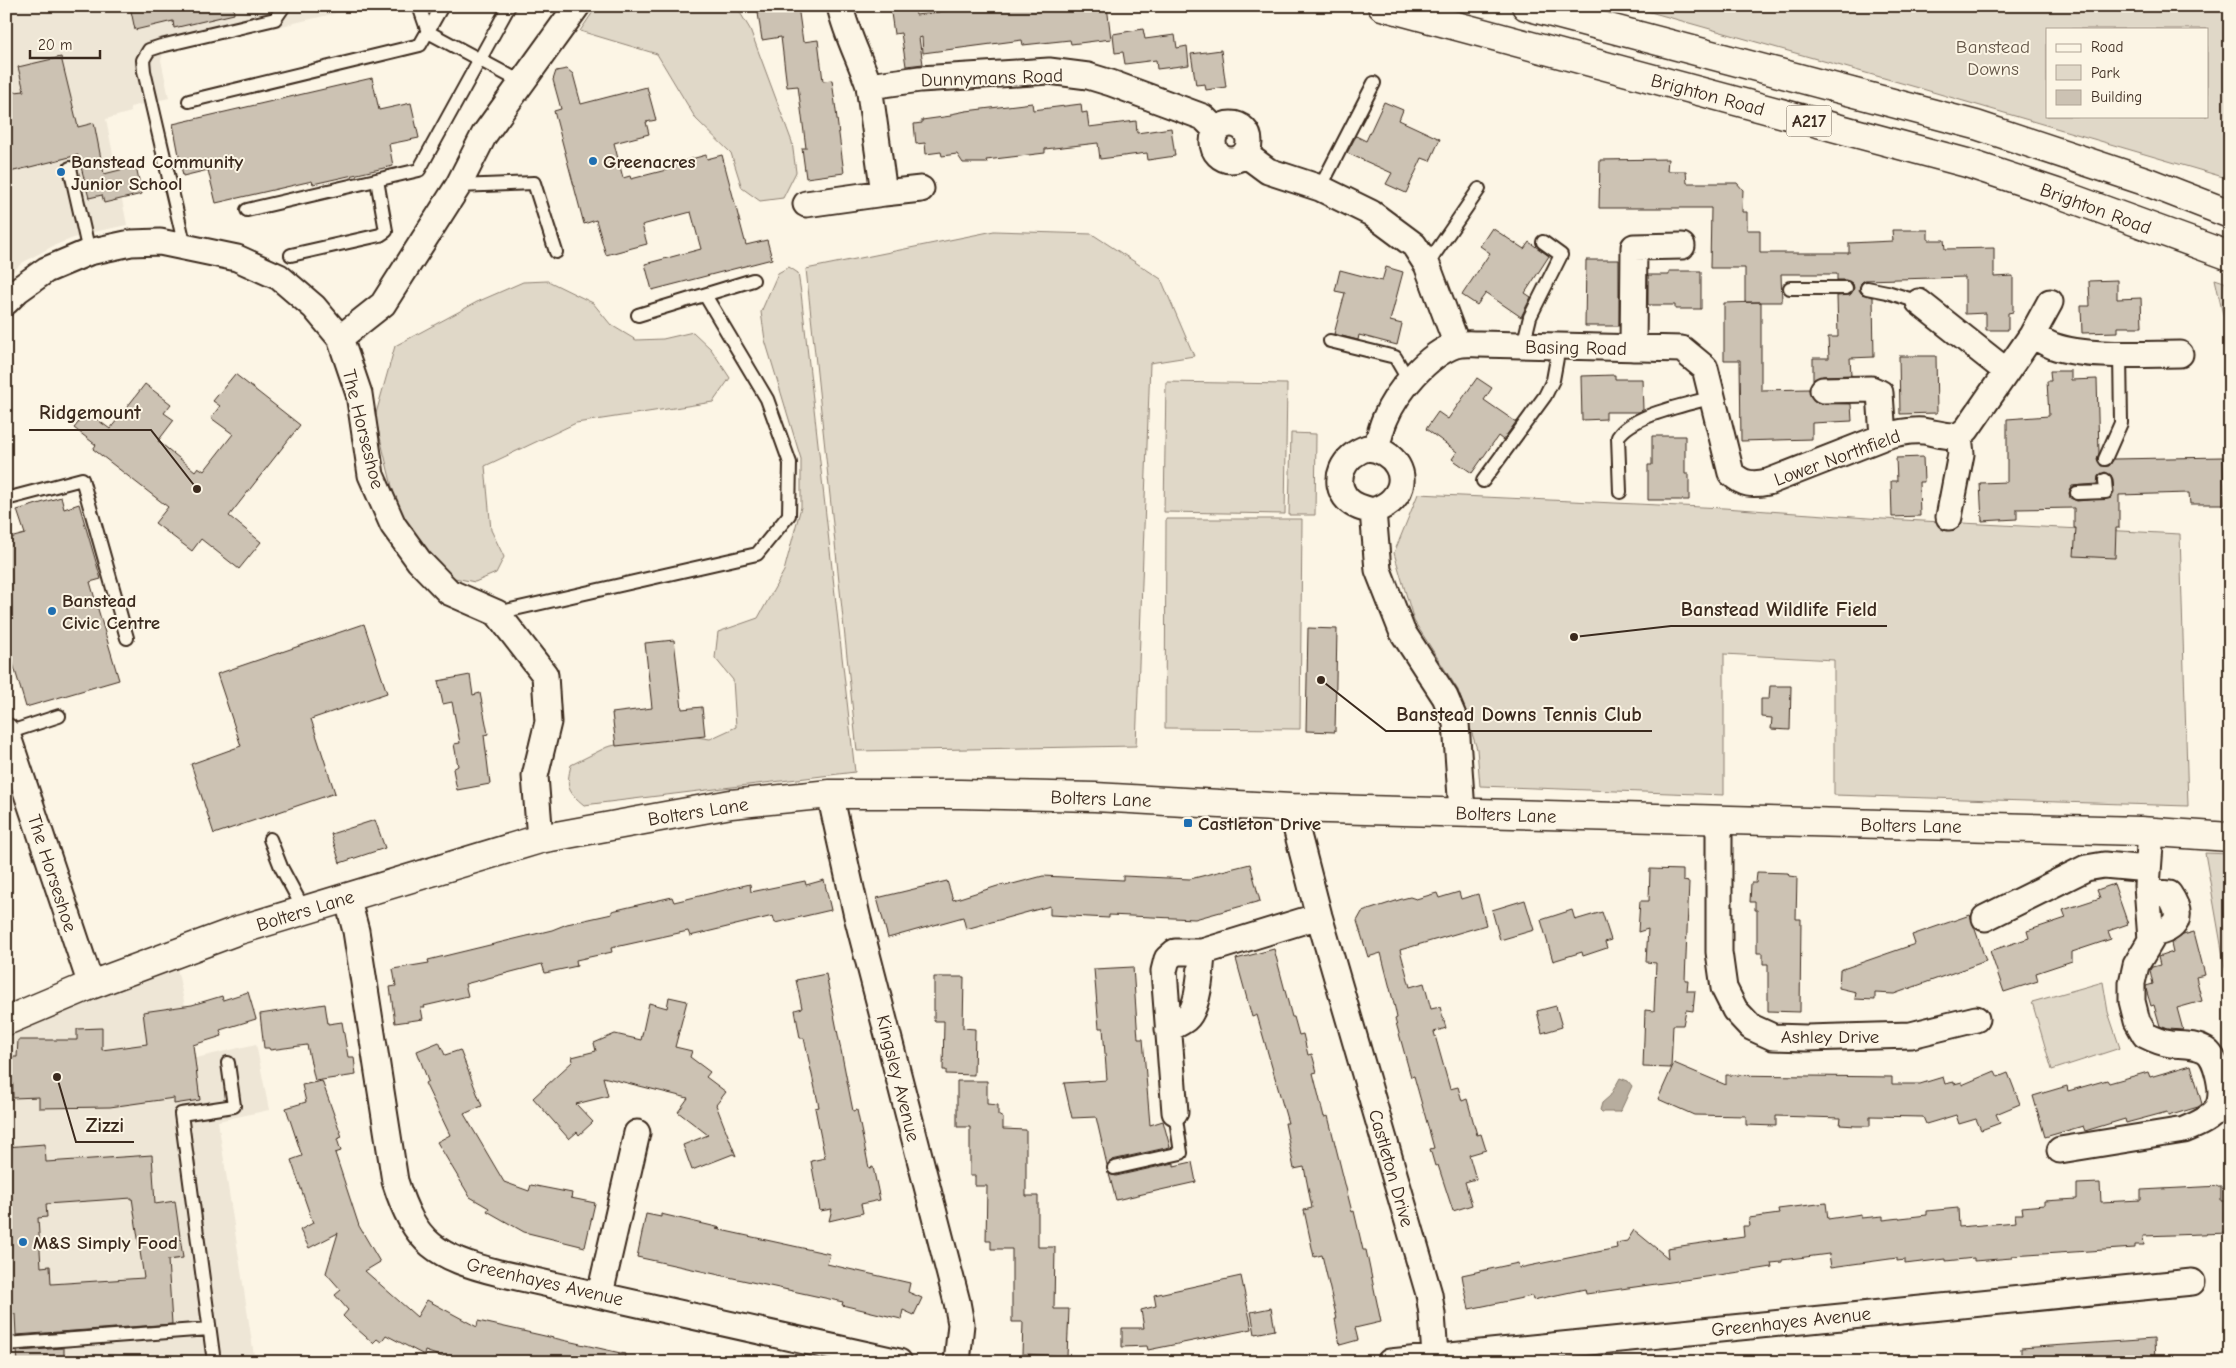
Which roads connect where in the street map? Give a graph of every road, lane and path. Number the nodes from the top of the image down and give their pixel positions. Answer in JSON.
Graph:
{"nodes":[{"id":1,"x":284,"y":6,"type":"edge"},
{"id":2,"x":419,"y":6,"type":"edge"},
{"id":3,"x":442,"y":6,"type":"edge"},
{"id":4,"x":509,"y":6,"type":"edge"},
{"id":5,"x":577,"y":6,"type":"edge"},
{"id":6,"x":840,"y":6,"type":"edge"},
{"id":7,"x":1382,"y":6,"type":"edge"},
{"id":8,"x":1526,"y":6,"type":"edge"},
{"id":9,"x":428,"y":32,"type":"junction"},
{"id":10,"x":480,"y":60,"type":"junction"},
{"id":11,"x":523,"y":83,"type":"junction"},
{"id":12,"x":1374,"y":83,"type":"dead end"},
{"id":13,"x":869,"y":86,"type":"junction"},
{"id":14,"x":189,"y":101,"type":"dead end"},
{"id":15,"x":70,"y":168,"type":"dead end"},
{"id":16,"x":377,"y":180,"type":"junction"},
{"id":17,"x":458,"y":186,"type":"junction"},
{"id":18,"x":1320,"y":188,"type":"junction"},
{"id":19,"x":920,"y":189,"type":"dead end"},
{"id":20,"x":1479,"y":189,"type":"dead end"},
{"id":21,"x":884,"y":193,"type":"junction"},
{"id":22,"x":806,"y":204,"type":"dead end"},
{"id":23,"x":247,"y":210,"type":"dead end"},
{"id":24,"x":2230,"y":214,"type":"edge"},
{"id":25,"x":1543,"y":242,"type":"dead end"},
{"id":26,"x":1682,"y":246,"type":"dead end"},
{"id":27,"x":185,"y":247,"type":"junction"},
{"id":28,"x":89,"y":252,"type":"junction"},
{"id":29,"x":556,"y":252,"type":"dead end"},
{"id":30,"x":290,"y":255,"type":"dead end"},
{"id":31,"x":2230,"y":256,"type":"edge"},
{"id":32,"x":1427,"y":265,"type":"junction"},
{"id":33,"x":753,"y":280,"type":"dead end"},
{"id":34,"x":1790,"y":288,"type":"dead end"},
{"id":35,"x":1846,"y":288,"type":"dead end"},
{"id":36,"x":1867,"y":288,"type":"dead end"},
{"id":37,"x":705,"y":295,"type":"junction"},
{"id":38,"x":6,"y":302,"type":"edge"},
{"id":39,"x":1919,"y":302,"type":"joint"},
{"id":40,"x":2050,"y":302,"type":"dead end"},
{"id":41,"x":638,"y":315,"type":"dead end"},
{"id":42,"x":2032,"y":335,"type":"junction"},
{"id":43,"x":340,"y":338,"type":"junction"},
{"id":44,"x":1330,"y":341,"type":"dead end"},
{"id":45,"x":1457,"y":345,"type":"junction"},
{"id":46,"x":1523,"y":346,"type":"junction"},
{"id":47,"x":1559,"y":347,"type":"junction"},
{"id":48,"x":1634,"y":348,"type":"junction"},
{"id":49,"x":2120,"y":354,"type":"junction"},
{"id":50,"x":2180,"y":354,"type":"dead end"},
{"id":51,"x":2006,"y":371,"type":"junction"},
{"id":52,"x":1409,"y":381,"type":"junction"},
{"id":53,"x":1823,"y":390,"type":"dead end"},
{"id":54,"x":1713,"y":397,"type":"junction"},
{"id":55,"x":1959,"y":436,"type":"junction"},
{"id":56,"x":1883,"y":437,"type":"junction"},
{"id":57,"x":1376,"y":448,"type":"junction"},
{"id":58,"x":2105,"y":459,"type":"dead end"},
{"id":59,"x":2106,"y":480,"type":"dead end"},
{"id":60,"x":1483,"y":481,"type":"dead end"},
{"id":61,"x":1739,"y":481,"type":"joint"},
{"id":62,"x":1620,"y":492,"type":"dead end"},
{"id":63,"x":2077,"y":493,"type":"dead end"},
{"id":64,"x":6,"y":499,"type":"edge"},
{"id":65,"x":1373,"y":511,"type":"junction"},
{"id":66,"x":1949,"y":517,"type":"dead end"},
{"id":67,"x":497,"y":613,"type":"junction"},
{"id":68,"x":127,"y":638,"type":"dead end"},
{"id":69,"x":59,"y":716,"type":"dead end"},
{"id":70,"x":6,"y":732,"type":"edge"},
{"id":71,"x":830,"y":794,"type":"junction"},
{"id":72,"x":1291,"y":808,"type":"junction"},
{"id":73,"x":1462,"y":812,"type":"junction"},
{"id":74,"x":1719,"y":820,"type":"junction"},
{"id":75,"x":2151,"y":832,"type":"junction"},
{"id":76,"x":2230,"y":837,"type":"edge"},
{"id":77,"x":270,"y":838,"type":"dead end"},
{"id":78,"x":540,"y":839,"type":"junction"},
{"id":79,"x":2148,"y":882,"type":"junction"},
{"id":80,"x":347,"y":898,"type":"junction"},
{"id":81,"x":304,"y":910,"type":"junction"},
{"id":82,"x":1319,"y":916,"type":"junction"},
{"id":83,"x":1986,"y":918,"type":"dead end"},
{"id":84,"x":1202,"y":952,"type":"junction"},
{"id":85,"x":91,"y":985,"type":"junction"},
{"id":86,"x":1976,"y":1019,"type":"dead end"},
{"id":87,"x":6,"y":1021,"type":"edge"},
{"id":88,"x":1168,"y":1029,"type":"junction"},
{"id":89,"x":228,"y":1063,"type":"dead end"},
{"id":90,"x":1175,"y":1112,"type":"joint"},
{"id":91,"x":637,"y":1134,"type":"dead end"},
{"id":92,"x":2060,"y":1150,"type":"dead end"},
{"id":93,"x":1114,"y":1168,"type":"dead end"},
{"id":94,"x":2192,"y":1282,"type":"dead end"},
{"id":95,"x":600,"y":1294,"type":"junction"},
{"id":96,"x":209,"y":1329,"type":"junction"},
{"id":97,"x":6,"y":1344,"type":"edge"},
{"id":98,"x":1435,"y":1356,"type":"junction"},
{"id":99,"x":214,"y":1362,"type":"edge"},
{"id":100,"x":899,"y":1362,"type":"edge"},
{"id":101,"x":957,"y":1362,"type":"edge"},
{"id":102,"x":1390,"y":1362,"type":"edge"}],
"edges":[{"from":1,"to":27,"type":"lane"},
{"from":2,"to":9,"type":"lane"},
{"from":3,"to":9,"type":"lane"},
{"from":4,"to":10,"type":"lane"},
{"from":5,"to":11,"type":"street"},
{"from":6,"to":13,"type":"street"},
{"from":7,"to":31,"type":"main road","name":"Brighton Road","number":"A217"},
{"from":8,"to":24,"type":"main road","name":"Brighton Road","number":"A217"},
{"from":9,"to":10,"type":"lane"},
{"from":9,"to":14,"type":"lane"},
{"from":10,"to":11,"type":"lane"},
{"from":10,"to":16,"type":"lane"},
{"from":11,"to":17,"type":"street"},
{"from":12,"to":18,"type":"lane"},
{"from":13,"to":18,"type":"street","name":"Dunnymans Road"},
{"from":13,"to":21,"type":"street"},
{"from":15,"to":28,"type":"lane"},
{"from":16,"to":23,"type":"lane"},
{"from":16,"to":30,"type":"lane"},
{"from":17,"to":29,"type":"lane"},
{"from":17,"to":43,"type":"street"},
{"from":18,"to":32,"type":"street"},
{"from":19,"to":21,"type":"street"},
{"from":20,"to":32,"type":"lane"},
{"from":21,"to":22,"type":"street"},
{"from":25,"to":46,"type":"lane"},
{"from":26,"to":48,"type":"street"},
{"from":27,"to":28,"type":"street","name":"The Horseshoe"},
{"from":27,"to":43,"type":"street","name":"The Horseshoe"},
{"from":28,"to":38,"type":"street","name":"The Horseshoe"},
{"from":32,"to":45,"type":"street"},
{"from":33,"to":37,"type":"lane"},
{"from":34,"to":35,"type":"lane"},
{"from":36,"to":39,"type":"lane"},
{"from":37,"to":41,"type":"lane"},
{"from":37,"to":67,"type":"lane"},
{"from":39,"to":51,"type":"street"},
{"from":40,"to":42,"type":"street"},
{"from":42,"to":49,"type":"street"},
{"from":42,"to":51,"type":"street"},
{"from":43,"to":67,"type":"street","name":"The Horseshoe"},
{"from":44,"to":52,"type":"lane"},
{"from":45,"to":46,"type":"street","name":"Basing Road"},
{"from":45,"to":52,"type":"street","name":"Basing Road"},
{"from":46,"to":47,"type":"street","name":"Basing Road"},
{"from":47,"to":48,"type":"street","name":"Basing Road"},
{"from":47,"to":60,"type":"lane"},
{"from":48,"to":54,"type":"street","name":"Basing Road"},
{"from":49,"to":50,"type":"street"},
{"from":49,"to":58,"type":"lane"},
{"from":51,"to":55,"type":"street"},
{"from":52,"to":57,"type":"street","name":"Basing Road"},
{"from":53,"to":56,"type":"street"},
{"from":54,"to":61,"type":"street","name":"Basing Road"},
{"from":54,"to":62,"type":"lane"},
{"from":55,"to":56,"type":"street","name":"Lower Northfield"},
{"from":55,"to":66,"type":"street"},
{"from":56,"to":61,"type":"street","name":"Lower Northfield"},
{"from":57,"to":65,"type":"street"},
{"from":57,"to":65,"type":"street"},
{"from":59,"to":63,"type":"lane"},
{"from":64,"to":68,"type":"lane"},
{"from":65,"to":73,"type":"street"},
{"from":67,"to":78,"type":"street","name":"The Horseshoe"},
{"from":69,"to":70,"type":"lane"},
{"from":70,"to":85,"type":"street","name":"The Horseshoe"},
{"from":71,"to":72,"type":"main road","name":"Bolters Lane"},
{"from":71,"to":78,"type":"main road","name":"Bolters Lane"},
{"from":71,"to":101,"type":"street","name":"Kingsley Avenue"},
{"from":72,"to":73,"type":"main road","name":"Bolters Lane"},
{"from":72,"to":82,"type":"street","name":"Castleton Drive"},
{"from":73,"to":74,"type":"main road","name":"Bolters Lane"},
{"from":74,"to":75,"type":"main road","name":"Bolters Lane"},
{"from":74,"to":86,"type":"street","name":"Ashley Drive"},
{"from":75,"to":76,"type":"main road","name":"Bolters Lane"},
{"from":75,"to":79,"type":"street"},
{"from":77,"to":81,"type":"lane"},
{"from":78,"to":80,"type":"main road","name":"Bolters Lane"},
{"from":79,"to":83,"type":"street"},
{"from":79,"to":92,"type":"street"},
{"from":80,"to":81,"type":"main road","name":"Bolters Lane"},
{"from":80,"to":95,"type":"street","name":"Greenhayes Avenue"},
{"from":81,"to":85,"type":"main road","name":"Bolters Lane"},
{"from":82,"to":84,"type":"street"},
{"from":82,"to":98,"type":"street","name":"Castleton Drive"},
{"from":84,"to":88,"type":"street"},
{"from":84,"to":88,"type":"street"},
{"from":85,"to":87,"type":"main road","name":"Bolters Lane"},
{"from":88,"to":90,"type":"street"},
{"from":89,"to":96,"type":"lane"},
{"from":90,"to":93,"type":"lane"},
{"from":91,"to":95,"type":"street"},
{"from":94,"to":98,"type":"street","name":"Greenhayes Avenue"},
{"from":95,"to":100,"type":"street","name":"Greenhayes Avenue"},
{"from":96,"to":97,"type":"lane"},
{"from":96,"to":99,"type":"lane"},
{"from":98,"to":102,"type":"street","name":"Greenhayes Avenue"}]}
